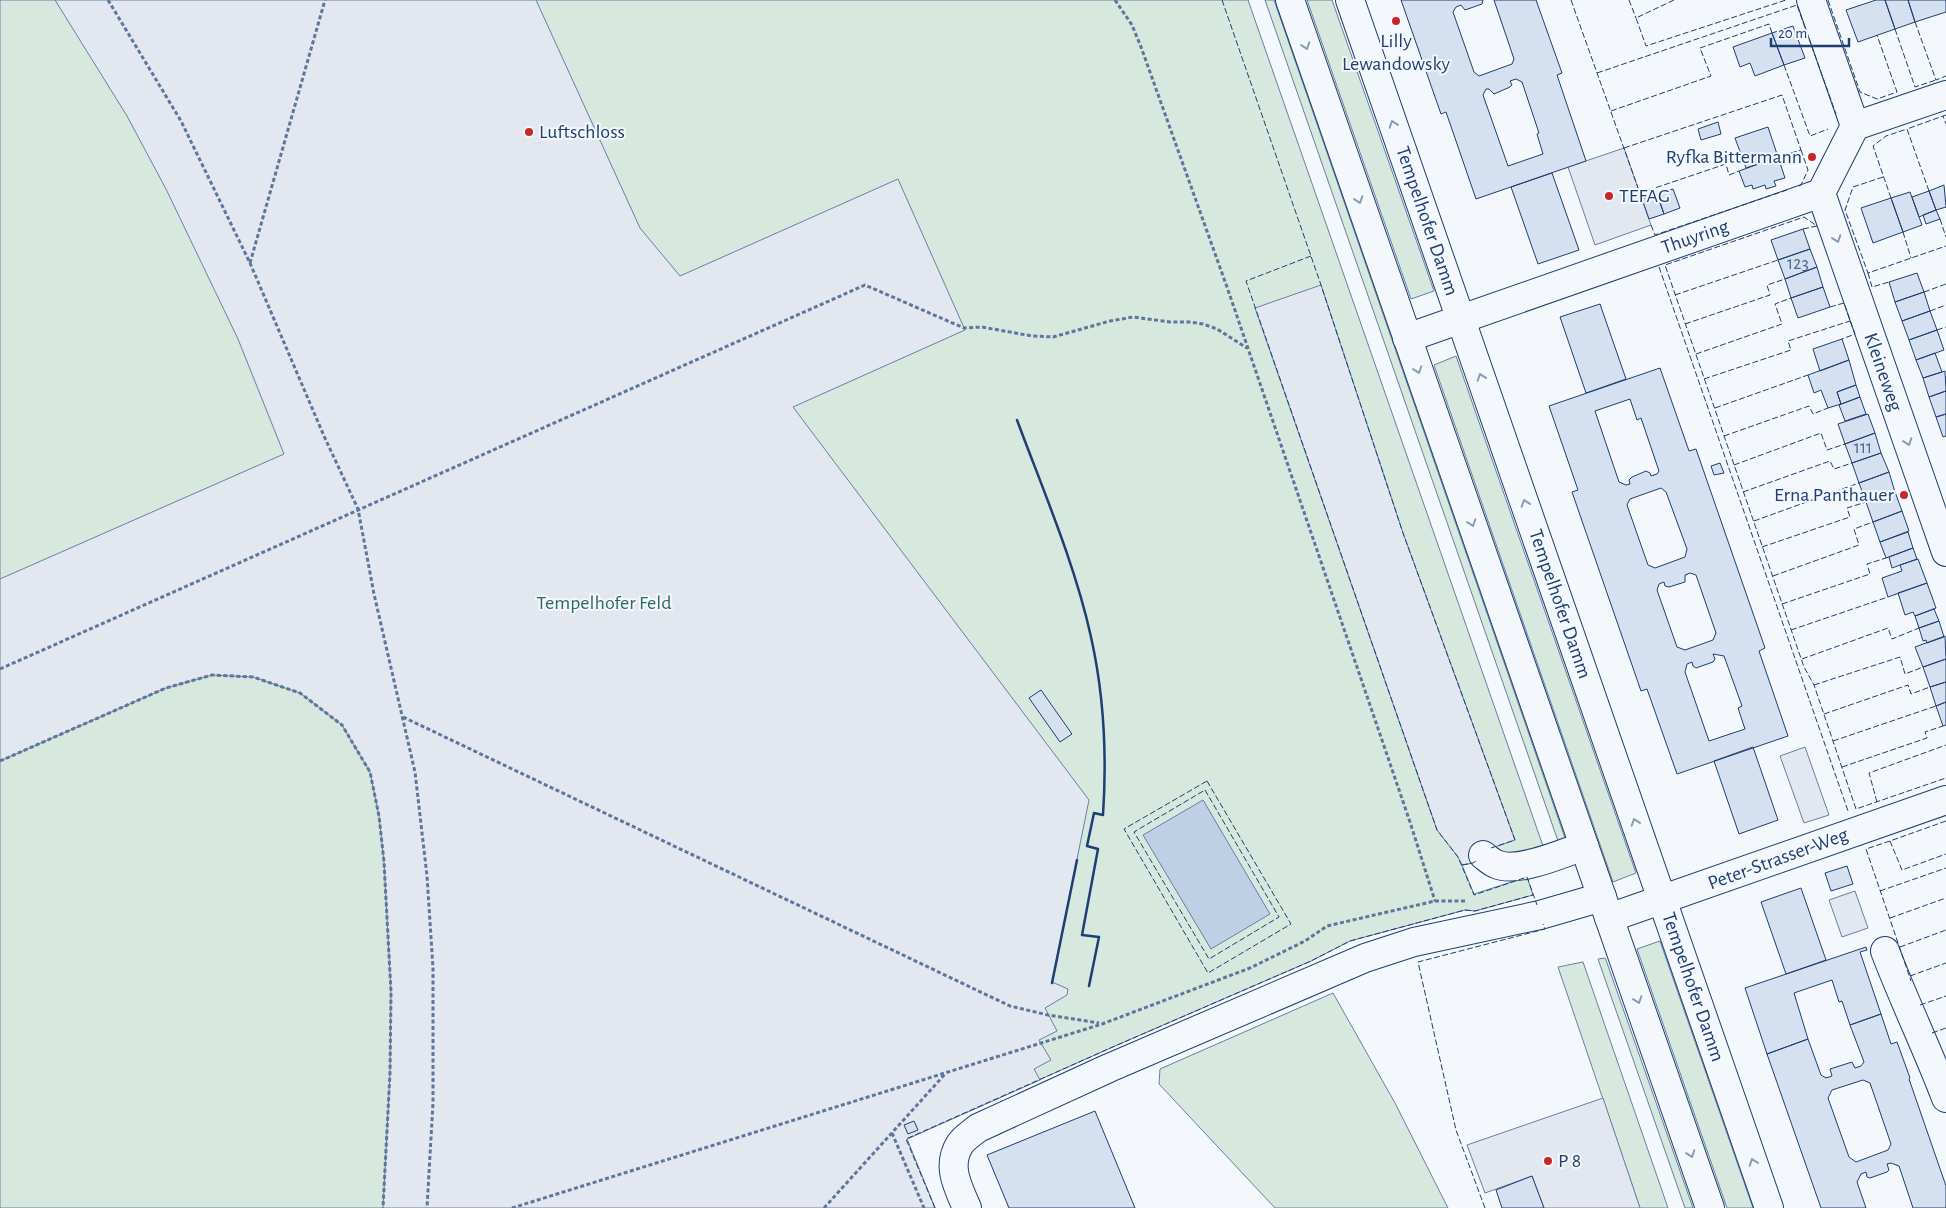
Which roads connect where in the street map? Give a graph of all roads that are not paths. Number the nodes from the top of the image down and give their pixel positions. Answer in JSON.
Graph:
{"nodes":[{"id":1,"x":1290,"y":0,"type":"edge"},
{"id":2,"x":1350,"y":0,"type":"edge"},
{"id":3,"x":1811,"y":0,"type":"edge"},
{"id":4,"x":1946,"y":94,"type":"edge"},
{"id":5,"x":1855,"y":126,"type":"junction"},
{"id":6,"x":1821,"y":193,"type":"junction"},
{"id":7,"x":1461,"y":319,"type":"junction"},
{"id":8,"x":1407,"y":338,"type":"junction"},
{"id":9,"x":1946,"y":552,"type":"edge"},
{"id":10,"x":1946,"y":800,"type":"edge"},
{"id":11,"x":1584,"y":846,"type":"junction"},
{"id":12,"x":1483,"y":855,"type":"dead end"},
{"id":13,"x":1662,"y":900,"type":"junction"},
{"id":14,"x":1606,"y":908,"type":"junction"},
{"id":15,"x":1885,"y":951,"type":"dead end"},
{"id":16,"x":1946,"y":1098,"type":"edge"},
{"id":17,"x":967,"y":1208,"type":"edge"},
{"id":18,"x":1710,"y":1208,"type":"edge"},
{"id":19,"x":1769,"y":1208,"type":"edge"}],
"edges":[{"from":1,"to":8,"type":"main road","one_way":true},
{"from":7,"to":2,"type":"main road","name":"Tempelhofer Damm","one_way":true},
{"from":3,"to":5,"type":"main road"},
{"from":4,"to":5,"type":"main road"},
{"from":5,"to":6,"type":"main road"},
{"from":6,"to":7,"type":"main road","name":"Thuyring"},
{"from":6,"to":9,"type":"main road","name":"Kleineweg","one_way":true},
{"from":7,"to":8,"type":"main road","name":"Thuyring"},
{"from":13,"to":7,"type":"main road","name":"Tempelhofer Damm","one_way":true},
{"from":8,"to":11,"type":"main road","one_way":true},
{"from":10,"to":13,"type":"main road","name":"Peter-Strasser-Weg"},
{"from":11,"to":12,"type":"main road"},
{"from":11,"to":14,"type":"main road"},
{"from":13,"to":14,"type":"main road","name":"Peter-Strasser-Weg"},
{"from":19,"to":13,"type":"main road","name":"Tempelhofer Damm","one_way":true},
{"from":14,"to":17,"type":"main road","name":"Peter-Strasser-Weg"},
{"from":14,"to":18,"type":"main road","one_way":true},
{"from":15,"to":16,"type":"main road"}]}
